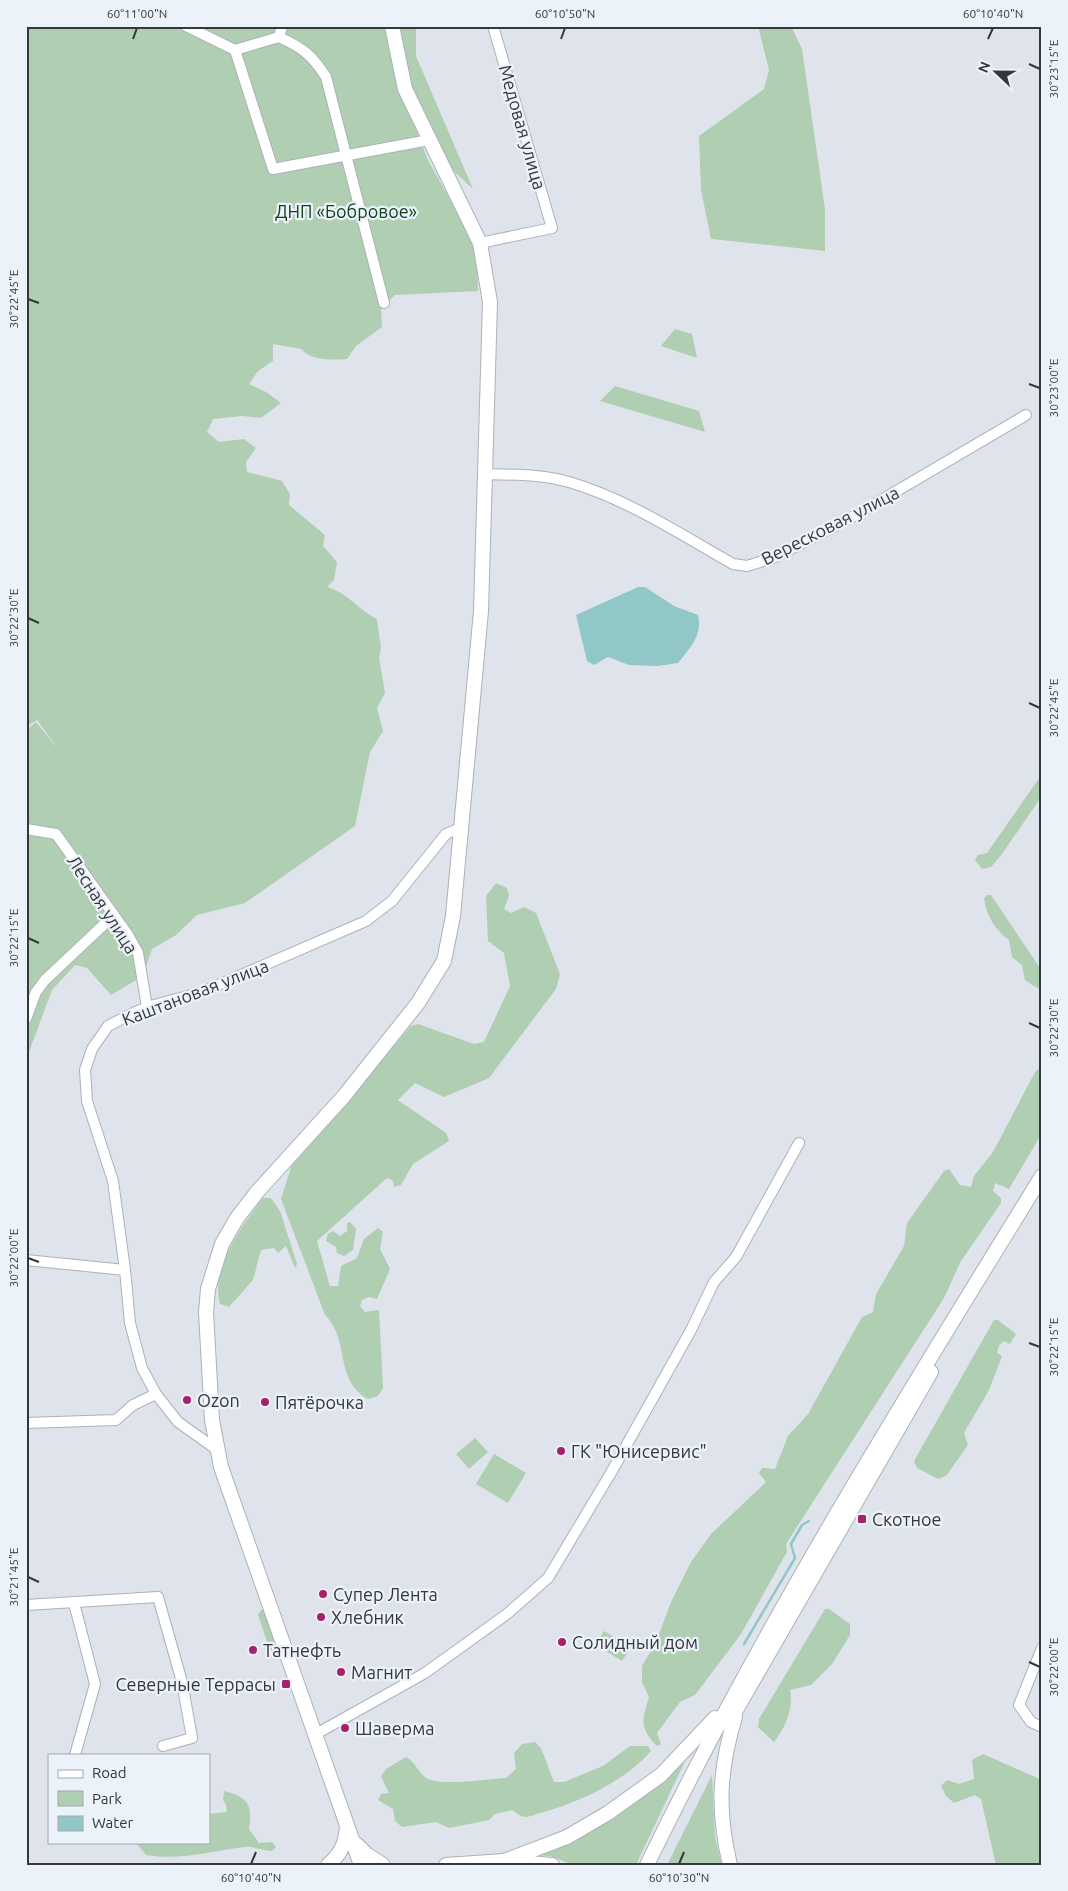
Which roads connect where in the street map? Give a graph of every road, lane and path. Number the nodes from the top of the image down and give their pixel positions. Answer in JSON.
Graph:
{"nodes":[{"id":1,"x":186,"y":26,"type":"edge"},
{"id":2,"x":392,"y":26,"type":"edge"},
{"id":3,"x":493,"y":26,"type":"edge"},
{"id":4,"x":281,"y":31,"type":"edge"},
{"id":5,"x":235,"y":50,"type":"junction"},
{"id":6,"x":429,"y":140,"type":"junction"},
{"id":7,"x":346,"y":154,"type":"junction"},
{"id":8,"x":480,"y":242,"type":"junction"},
{"id":9,"x":384,"y":303,"type":"dead end"},
{"id":10,"x":1026,"y":415,"type":"dead end"},
{"id":11,"x":485,"y":474,"type":"junction"},
{"id":12,"x":460,"y":828,"type":"junction"},
{"id":13,"x":26,"y":829,"type":"edge"},
{"id":14,"x":114,"y":915,"type":"junction"},
{"id":15,"x":147,"y":1007,"type":"junction"},
{"id":16,"x":26,"y":1019,"type":"edge"},
{"id":17,"x":798,"y":1143,"type":"dead end"},
{"id":18,"x":1042,"y":1176,"type":"edge"},
{"id":19,"x":26,"y":1260,"type":"edge"},
{"id":20,"x":125,"y":1270,"type":"junction"},
{"id":21,"x":156,"y":1394,"type":"junction"},
{"id":22,"x":26,"y":1423,"type":"edge"},
{"id":23,"x":216,"y":1449,"type":"junction"},
{"id":24,"x":74,"y":1603,"type":"junction"},
{"id":25,"x":26,"y":1605,"type":"edge"},
{"id":26,"x":1042,"y":1648,"type":"edge"},
{"id":27,"x":735,"y":1701,"type":"junction"},
{"id":28,"x":1042,"y":1727,"type":"edge"},
{"id":29,"x":316,"y":1734,"type":"junction"},
{"id":30,"x":163,"y":1746,"type":"dead end"},
{"id":31,"x":75,"y":1754,"type":"edge"},
{"id":32,"x":347,"y":1822,"type":"junction"},
{"id":33,"x":354,"y":1842,"type":"junction"},
{"id":34,"x":504,"y":1861,"type":"junction"},
{"id":35,"x":328,"y":1865,"type":"edge"},
{"id":36,"x":361,"y":1865,"type":"edge"},
{"id":37,"x":383,"y":1865,"type":"edge"},
{"id":38,"x":446,"y":1865,"type":"edge"},
{"id":39,"x":552,"y":1865,"type":"edge"},
{"id":40,"x":647,"y":1865,"type":"edge"},
{"id":41,"x":656,"y":1865,"type":"edge"},
{"id":42,"x":730,"y":1865,"type":"edge"}],
"edges":[{"from":1,"to":5,"type":"street"},
{"from":2,"to":6,"type":"main road"},
{"from":3,"to":8,"type":"street","name":"Медовая улица"},
{"from":4,"to":5,"type":"street"},
{"from":4,"to":7,"type":"street"},
{"from":5,"to":7,"type":"street"},
{"from":6,"to":7,"type":"street"},
{"from":6,"to":8,"type":"main road"},
{"from":7,"to":9,"type":"street"},
{"from":8,"to":11,"type":"main road"},
{"from":10,"to":11,"type":"street","name":"Вересковая улица"},
{"from":11,"to":12,"type":"main road"},
{"from":12,"to":15,"type":"street","name":"Каштановая улица"},
{"from":12,"to":23,"type":"main road"},
{"from":13,"to":14,"type":"street","name":"Лесная улица"},
{"from":14,"to":15,"type":"street","name":"Лесная улица"},
{"from":14,"to":16,"type":"street"},
{"from":15,"to":20,"type":"street","name":"Каштановая улица"},
{"from":17,"to":29,"type":"street"},
{"from":18,"to":27,"type":"main road"},
{"from":19,"to":20,"type":"street"},
{"from":20,"to":21,"type":"street","name":"Каштановая улица"},
{"from":21,"to":22,"type":"street"},
{"from":21,"to":23,"type":"street","name":"Каштановая улица"},
{"from":23,"to":29,"type":"main road"},
{"from":24,"to":25,"type":"street"},
{"from":24,"to":30,"type":"street"},
{"from":24,"to":31,"type":"street"},
{"from":26,"to":28,"type":"street"},
{"from":27,"to":34,"type":"main road"},
{"from":27,"to":40,"type":"main road"},
{"from":27,"to":41,"type":"main road"},
{"from":27,"to":42,"type":"main road"},
{"from":29,"to":32,"type":"main road"},
{"from":32,"to":33,"type":"main road"},
{"from":32,"to":35,"type":"main road"},
{"from":33,"to":36,"type":"main road"},
{"from":33,"to":37,"type":"main road"},
{"from":34,"to":38,"type":"main road"},
{"from":34,"to":39,"type":"main road"}]}
